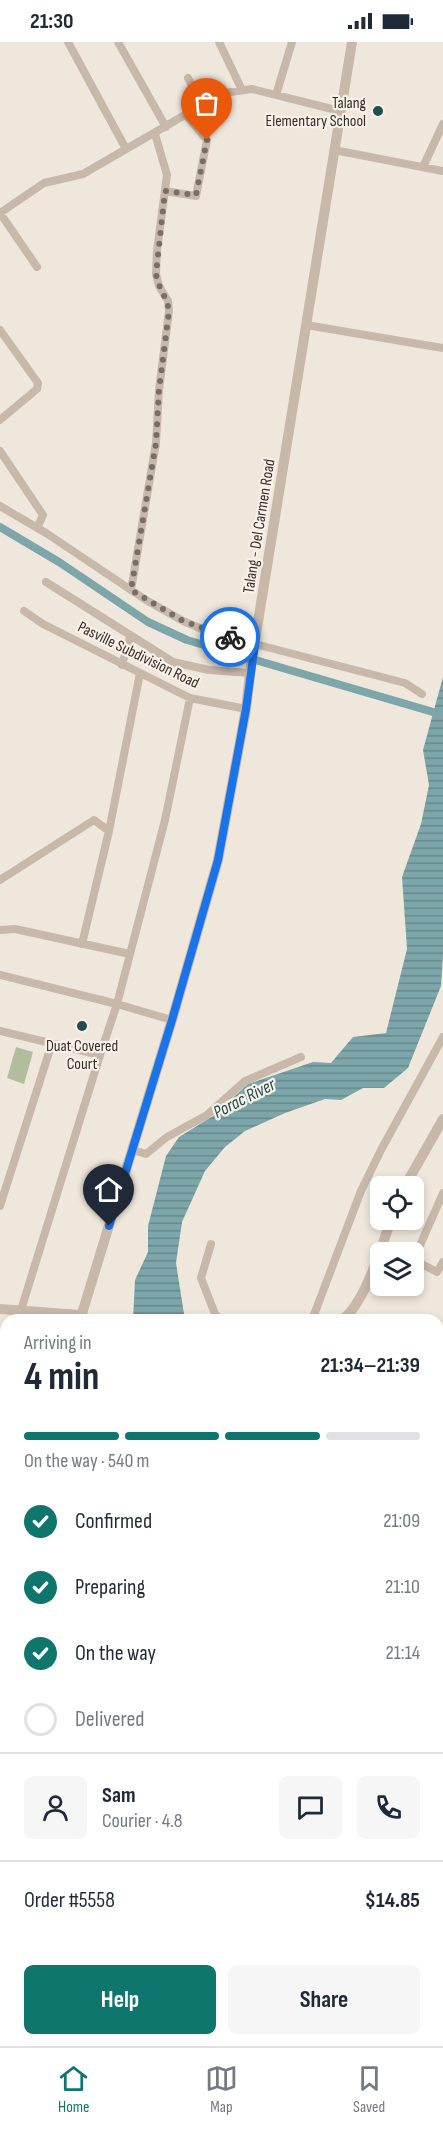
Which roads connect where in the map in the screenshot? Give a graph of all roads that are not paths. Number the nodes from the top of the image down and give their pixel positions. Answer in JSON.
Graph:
{"nodes":[{"id":1,"x":68,"y":42,"type":"edge"},
{"id":2,"x":118,"y":42,"type":"edge"},
{"id":3,"x":219,"y":42,"type":"edge"},
{"id":4,"x":292,"y":42,"type":"edge"},
{"id":5,"x":352,"y":42,"type":"edge"},
{"id":6,"x":188,"y":78,"type":"dead end"},
{"id":7,"x":242,"y":90,"type":"junction"},
{"id":8,"x":276,"y":95,"type":"junction"},
{"id":9,"x":202,"y":105,"type":"junction"},
{"id":10,"x":340,"y":111,"type":"junction"},
{"id":11,"x":186,"y":115,"type":"junction"},
{"id":12,"x":443,"y":124,"type":"edge"},
{"id":13,"x":166,"y":127,"type":"junction"},
{"id":14,"x":155,"y":134,"type":"junction"},
{"id":15,"x":126,"y":149,"type":"junction"},
{"id":16,"x":334,"y":150,"type":"junction"},
{"id":17,"x":423,"y":166,"type":"junction"},
{"id":18,"x":443,"y":171,"type":"edge"},
{"id":19,"x":165,"y":191,"type":"junction"},
{"id":20,"x":0,"y":213,"type":"edge"},
{"id":21,"x":38,"y":267,"type":"dead end"},
{"id":22,"x":306,"y":325,"type":"junction"},
{"id":23,"x":0,"y":330,"type":"edge"},
{"id":24,"x":443,"y":348,"type":"edge"},
{"id":25,"x":0,"y":420,"type":"edge"},
{"id":26,"x":0,"y":451,"type":"edge"},
{"id":27,"x":0,"y":506,"type":"edge"},
{"id":28,"x":36,"y":528,"type":"junction"},
{"id":29,"x":46,"y":582,"type":"dead end"},
{"id":30,"x":131,"y":590,"type":"junction"},
{"id":31,"x":24,"y":611,"type":"dead end"},
{"id":32,"x":130,"y":637,"type":"junction"},
{"id":33,"x":254,"y":646,"type":"junction"},
{"id":34,"x":122,"y":665,"type":"junction"},
{"id":35,"x":251,"y":669,"type":"junction"},
{"id":36,"x":140,"y":673,"type":"junction"},
{"id":37,"x":422,"y":694,"type":"dead end"},
{"id":38,"x":190,"y":698,"type":"junction"},
{"id":39,"x":246,"y":709,"type":"junction"},
{"id":40,"x":109,"y":831,"type":"junction"},
{"id":41,"x":0,"y":880,"type":"edge"},
{"id":42,"x":0,"y":930,"type":"edge"},
{"id":43,"x":82,"y":944,"type":"junction"},
{"id":44,"x":130,"y":954,"type":"junction"},
{"id":45,"x":0,"y":975,"type":"edge"},
{"id":46,"x":117,"y":1004,"type":"junction"},
{"id":47,"x":172,"y":1020,"type":"junction"},
{"id":48,"x":0,"y":1030,"type":"edge"},
{"id":49,"x":442,"y":1041,"type":"edge"},
{"id":50,"x":52,"y":1043,"type":"junction"},
{"id":51,"x":100,"y":1055,"type":"junction"},
{"id":52,"x":301,"y":1057,"type":"dead end"},
{"id":53,"x":443,"y":1119,"type":"edge"},
{"id":54,"x":133,"y":1150,"type":"junction"},
{"id":55,"x":411,"y":1176,"type":"edge"},
{"id":56,"x":443,"y":1194,"type":"edge"},
{"id":57,"x":0,"y":1206,"type":"edge"},
{"id":58,"x":422,"y":1242,"type":"edge"},
{"id":59,"x":211,"y":1244,"type":"dead end"},
{"id":60,"x":443,"y":1262,"type":"edge"},
{"id":61,"x":424,"y":1265,"type":"edge"},
{"id":62,"x":370,"y":1274,"type":"edge"},
{"id":63,"x":0,"y":1309,"type":"edge"},
{"id":64,"x":21,"y":1310,"type":"junction"},
{"id":65,"x":50,"y":1314,"type":"edge"},
{"id":66,"x":81,"y":1314,"type":"edge"},
{"id":67,"x":215,"y":1314,"type":"edge"},
{"id":68,"x":314,"y":1314,"type":"edge"},
{"id":69,"x":350,"y":1314,"type":"edge"}],
"edges":[{"from":1,"to":15,"type":"street"},
{"from":2,"to":13,"type":"street"},
{"from":3,"to":7,"type":"street"},
{"from":4,"to":8,"type":"street"},
{"from":5,"to":10,"type":"street","name":"Talang - Del Carmen Road"},
{"from":6,"to":9,"type":"street"},
{"from":7,"to":8,"type":"street"},
{"from":7,"to":9,"type":"street"},
{"from":8,"to":10,"type":"street"},
{"from":9,"to":11,"type":"street"},
{"from":10,"to":16,"type":"street","name":"Talang - Del Carmen Road"},
{"from":11,"to":13,"type":"street"},
{"from":11,"to":19,"type":"street"},
{"from":12,"to":17,"type":"street"},
{"from":13,"to":14,"type":"street"},
{"from":14,"to":15,"type":"street"},
{"from":14,"to":19,"type":"street"},
{"from":15,"to":20,"type":"street"},
{"from":16,"to":17,"type":"street"},
{"from":16,"to":22,"type":"street","name":"Talang - Del Carmen Road"},
{"from":17,"to":18,"type":"street"},
{"from":19,"to":30,"type":"street"},
{"from":20,"to":21,"type":"street"},
{"from":22,"to":24,"type":"street"},
{"from":22,"to":33,"type":"street","name":"Talang - Del Carmen Road"},
{"from":23,"to":25,"type":"street"},
{"from":26,"to":28,"type":"street"},
{"from":27,"to":28,"type":"street"},
{"from":28,"to":30,"type":"street"},
{"from":29,"to":32,"type":"street"},
{"from":30,"to":33,"type":"street"},
{"from":31,"to":34,"type":"street","name":"Pasville Subdivision Road"},
{"from":32,"to":34,"type":"street"},
{"from":32,"to":35,"type":"street"},
{"from":33,"to":35,"type":"street","name":"Talang - Del Carmen Road"},
{"from":33,"to":37,"type":"street"},
{"from":34,"to":36,"type":"street","name":"Pasville Subdivision Road"},
{"from":35,"to":39,"type":"street","name":"Talang - Del Carmen Road"},
{"from":36,"to":38,"type":"street","name":"Pasville Subdivision Road"},
{"from":36,"to":40,"type":"street"},
{"from":38,"to":39,"type":"street","name":"Pasville Subdivision Road"},
{"from":38,"to":44,"type":"street"},
{"from":39,"to":47,"type":"street","name":"Talang - Del Carmen Road"},
{"from":40,"to":41,"type":"street"},
{"from":40,"to":43,"type":"street"},
{"from":42,"to":43,"type":"street"},
{"from":43,"to":44,"type":"street"},
{"from":44,"to":46,"type":"street"},
{"from":45,"to":46,"type":"street"},
{"from":46,"to":47,"type":"street"},
{"from":46,"to":51,"type":"street"},
{"from":47,"to":54,"type":"street","name":"Talang - Del Carmen Road"},
{"from":48,"to":50,"type":"street"},
{"from":49,"to":68,"type":"street"},
{"from":50,"to":51,"type":"street"},
{"from":50,"to":57,"type":"street"},
{"from":51,"to":64,"type":"street"},
{"from":52,"to":54,"type":"street"},
{"from":53,"to":55,"type":"street"},
{"from":54,"to":66,"type":"street","name":"Talang - Del Carmen Road"},
{"from":56,"to":58,"type":"street"},
{"from":59,"to":67,"type":"street"},
{"from":60,"to":61,"type":"street"},
{"from":62,"to":69,"type":"street"},
{"from":63,"to":64,"type":"street"},
{"from":64,"to":65,"type":"street"}]}
